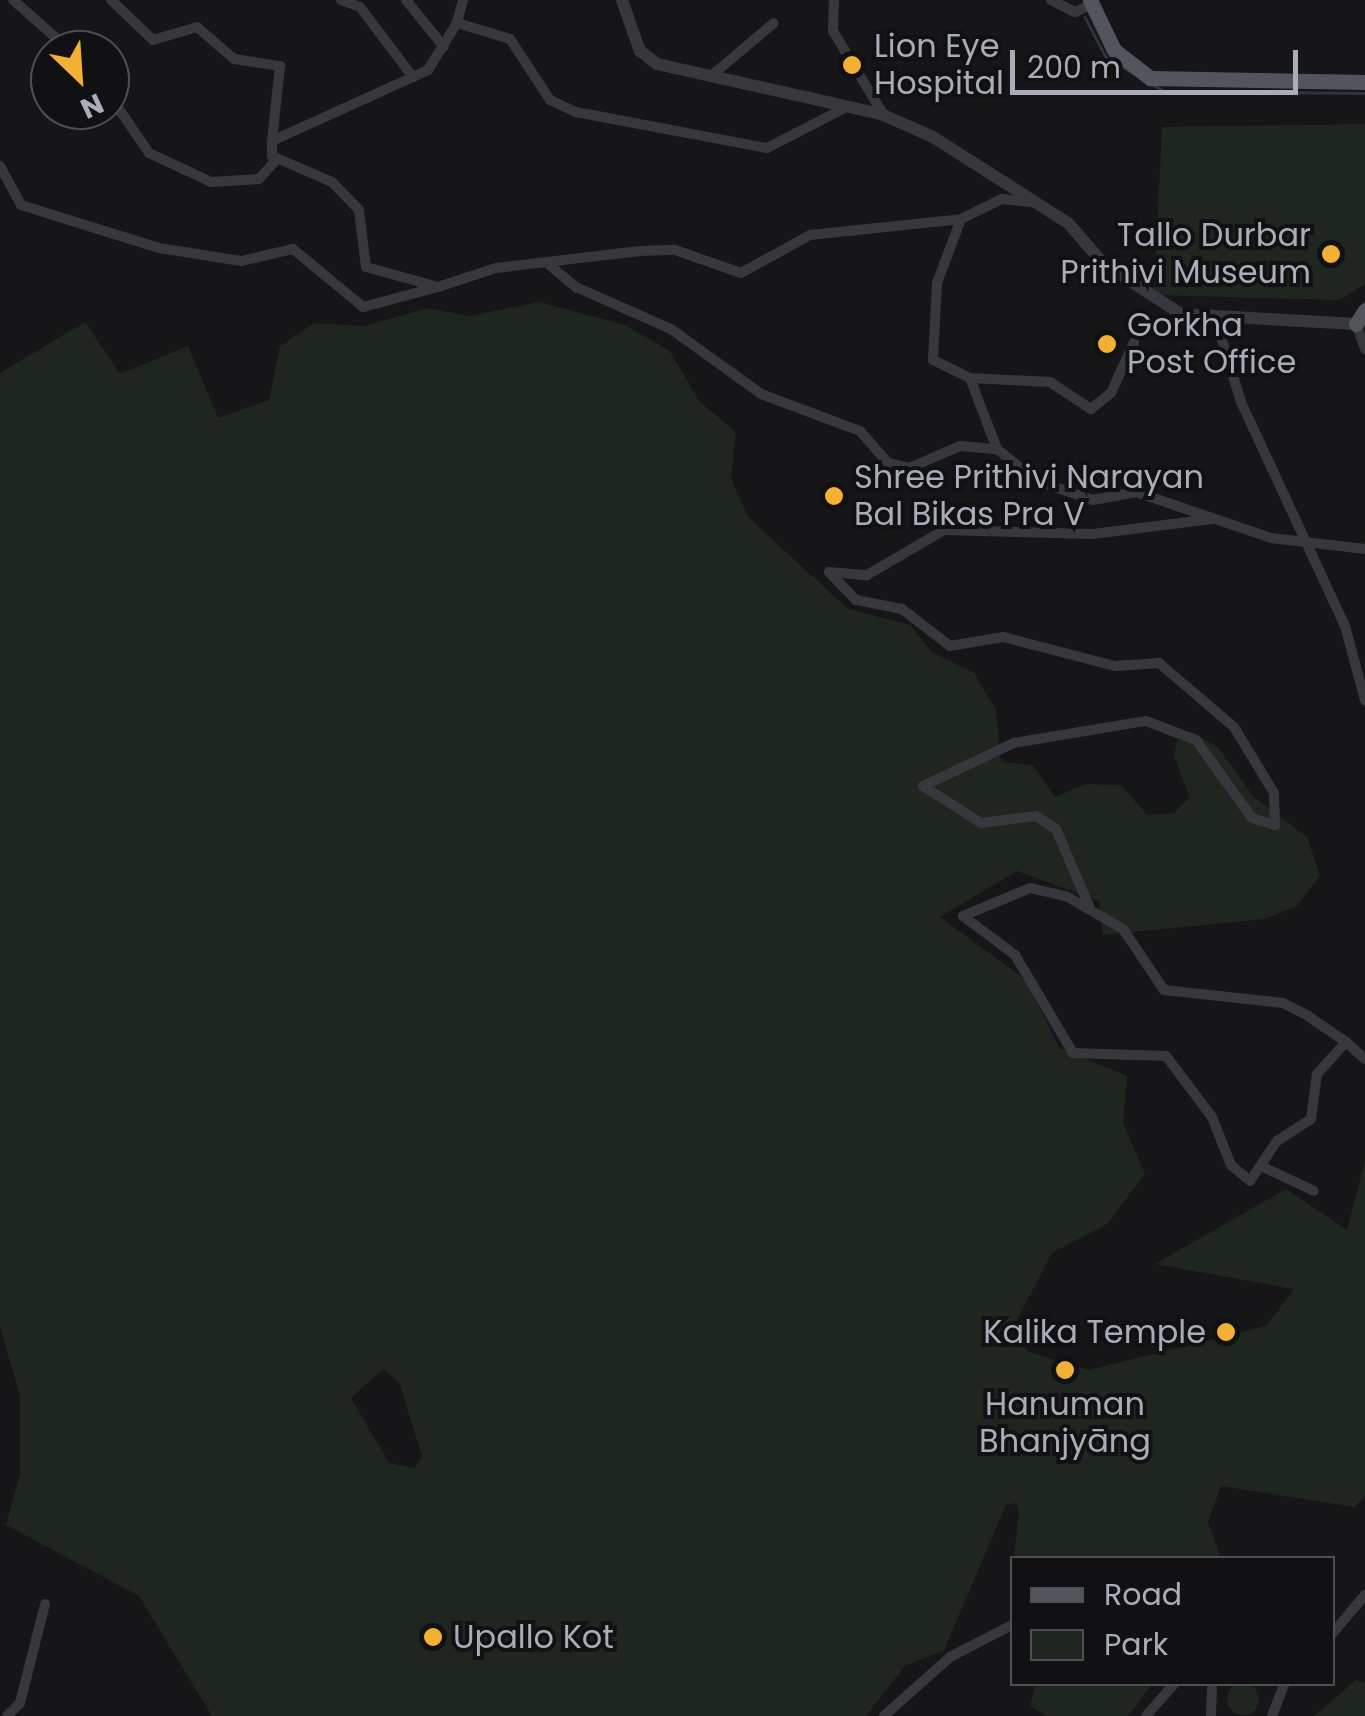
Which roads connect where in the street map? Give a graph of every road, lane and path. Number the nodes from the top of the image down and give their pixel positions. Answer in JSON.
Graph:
{"nodes":[{"id":1,"x":12,"y":0,"type":"edge"},
{"id":2,"x":111,"y":0,"type":"edge"},
{"id":3,"x":341,"y":0,"type":"edge"},
{"id":4,"x":406,"y":0,"type":"edge"},
{"id":5,"x":463,"y":0,"type":"edge"},
{"id":6,"x":622,"y":0,"type":"edge"},
{"id":7,"x":834,"y":0,"type":"edge"},
{"id":8,"x":1050,"y":0,"type":"edge"},
{"id":9,"x":1090,"y":2,"type":"edge"},
{"id":10,"x":457,"y":23,"type":"junction"},
{"id":11,"x":774,"y":24,"type":"dead end"},
{"id":12,"x":47,"y":30,"type":"edge"},
{"id":13,"x":444,"y":47,"type":"junction"},
{"id":14,"x":413,"y":77,"type":"junction"},
{"id":15,"x":702,"y":78,"type":"junction"},
{"id":16,"x":1365,"y":82,"type":"edge"},
{"id":17,"x":843,"y":108,"type":"junction"},
{"id":18,"x":883,"y":114,"type":"junction"},
{"id":19,"x":130,"y":125,"type":"edge"},
{"id":20,"x":272,"y":141,"type":"junction"},
{"id":21,"x":275,"y":161,"type":"junction"},
{"id":22,"x":0,"y":166,"type":"edge"},
{"id":23,"x":1032,"y":202,"type":"junction"},
{"id":24,"x":961,"y":219,"type":"junction"},
{"id":25,"x":548,"y":264,"type":"junction"},
{"id":26,"x":438,"y":287,"type":"junction"},
{"id":27,"x":1365,"y":310,"type":"edge"},
{"id":28,"x":1216,"y":320,"type":"junction"},
{"id":29,"x":1356,"y":324,"type":"junction"},
{"id":30,"x":1134,"y":342,"type":"dead end"},
{"id":31,"x":1365,"y":350,"type":"edge"},
{"id":32,"x":970,"y":378,"type":"junction"},
{"id":33,"x":996,"y":449,"type":"junction"},
{"id":34,"x":1212,"y":519,"type":"junction"},
{"id":35,"x":1305,"y":546,"type":"junction"},
{"id":36,"x":1365,"y":549,"type":"edge"},
{"id":37,"x":1365,"y":700,"type":"edge"},
{"id":38,"x":1089,"y":906,"type":"junction"},
{"id":39,"x":1346,"y":1042,"type":"junction"},
{"id":40,"x":1365,"y":1058,"type":"edge"},
{"id":41,"x":1264,"y":1167,"type":"junction"},
{"id":42,"x":1314,"y":1190,"type":"dead end"},
{"id":43,"x":1365,"y":1595,"type":"edge"},
{"id":44,"x":44,"y":1604,"type":"dead end"},
{"id":45,"x":1010,"y":1626,"type":"edge"},
{"id":46,"x":1335,"y":1630,"type":"edge"},
{"id":47,"x":1172,"y":1686,"type":"edge"},
{"id":48,"x":1212,"y":1686,"type":"edge"},
{"id":49,"x":1283,"y":1686,"type":"edge"},
{"id":50,"x":7,"y":1716,"type":"edge"},
{"id":51,"x":884,"y":1716,"type":"edge"},
{"id":52,"x":1146,"y":1716,"type":"edge"},
{"id":53,"x":1211,"y":1716,"type":"edge"},
{"id":54,"x":1272,"y":1716,"type":"edge"}],
"edges":[{"from":1,"to":12,"type":"street"},
{"from":2,"to":20,"type":"street"},
{"from":3,"to":14,"type":"street"},
{"from":4,"to":13,"type":"street"},
{"from":5,"to":10,"type":"street"},
{"from":6,"to":15,"type":"street"},
{"from":7,"to":18,"type":"street"},
{"from":8,"to":9,"type":"street"},
{"from":9,"to":16,"type":"main road"},
{"from":10,"to":13,"type":"street"},
{"from":10,"to":17,"type":"street"},
{"from":11,"to":15,"type":"street"},
{"from":13,"to":14,"type":"street"},
{"from":14,"to":20,"type":"street"},
{"from":15,"to":17,"type":"street"},
{"from":17,"to":18,"type":"street"},
{"from":18,"to":23,"type":"street"},
{"from":19,"to":21,"type":"street"},
{"from":20,"to":21,"type":"street"},
{"from":21,"to":26,"type":"street"},
{"from":22,"to":26,"type":"street"},
{"from":23,"to":24,"type":"street"},
{"from":23,"to":28,"type":"street"},
{"from":24,"to":25,"type":"street"},
{"from":24,"to":32,"type":"street"},
{"from":25,"to":26,"type":"street"},
{"from":25,"to":33,"type":"street"},
{"from":27,"to":29,"type":"main road"},
{"from":28,"to":29,"type":"street"},
{"from":28,"to":35,"type":"street"},
{"from":29,"to":31,"type":"street"},
{"from":30,"to":32,"type":"street"},
{"from":32,"to":33,"type":"street"},
{"from":33,"to":34,"type":"street"},
{"from":34,"to":35,"type":"street"},
{"from":34,"to":38,"type":"street"},
{"from":35,"to":36,"type":"street"},
{"from":35,"to":37,"type":"street"},
{"from":38,"to":39,"type":"street"},
{"from":38,"to":41,"type":"street"},
{"from":39,"to":40,"type":"street"},
{"from":39,"to":41,"type":"street"},
{"from":41,"to":42,"type":"street"},
{"from":43,"to":46,"type":"street"},
{"from":44,"to":50,"type":"street"},
{"from":45,"to":51,"type":"street"},
{"from":47,"to":52,"type":"street"},
{"from":48,"to":53,"type":"street"},
{"from":49,"to":54,"type":"street"}]}
